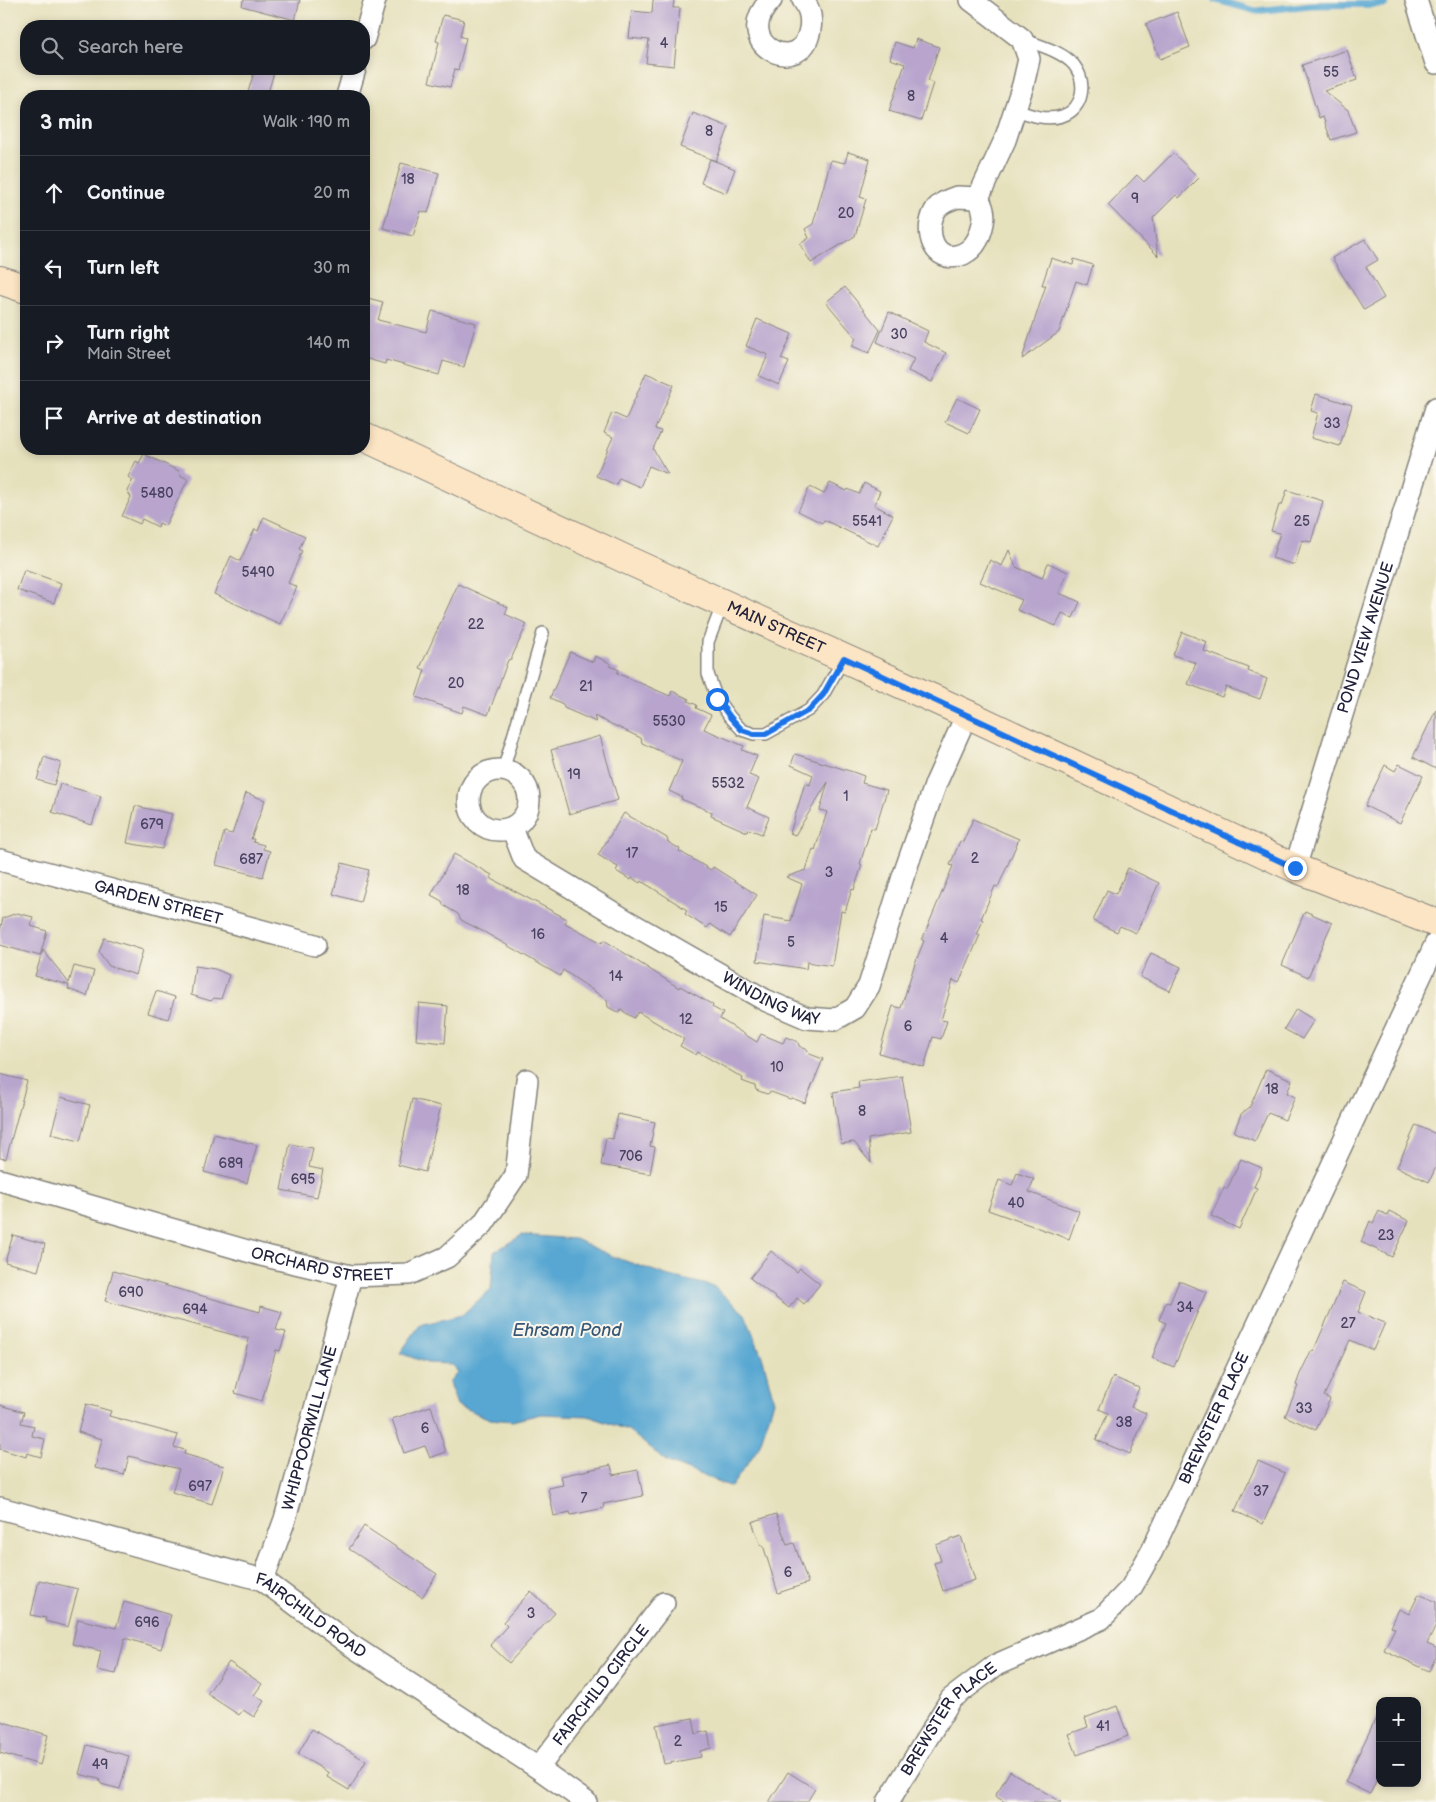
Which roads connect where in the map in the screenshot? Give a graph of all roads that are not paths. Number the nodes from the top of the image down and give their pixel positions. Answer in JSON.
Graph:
{"nodes":[{"id":1,"x":375,"y":0,"type":"edge"},
{"id":2,"x":771,"y":0,"type":"edge"},
{"id":3,"x":804,"y":0,"type":"edge"},
{"id":4,"x":970,"y":0,"type":"edge"},
{"id":5,"x":1416,"y":0,"type":"edge"},
{"id":6,"x":369,"y":20,"type":"edge"},
{"id":7,"x":1022,"y":39,"type":"junction"},
{"id":8,"x":1436,"y":63,"type":"edge"},
{"id":9,"x":353,"y":75,"type":"edge"},
{"id":10,"x":349,"y":90,"type":"edge"},
{"id":11,"x":1016,"y":110,"type":"junction"},
{"id":12,"x":978,"y":198,"type":"dead end"},
{"id":13,"x":0,"y":280,"type":"edge"},
{"id":14,"x":20,"y":287,"type":"edge"},
{"id":15,"x":1436,"y":408,"type":"edge"},
{"id":16,"x":370,"y":440,"type":"edge"},
{"id":17,"x":722,"y":603,"type":"junction"},
{"id":18,"x":543,"y":633,"type":"dead end"},
{"id":19,"x":844,"y":658,"type":"junction"},
{"id":20,"x":967,"y":714,"type":"junction"},
{"id":21,"x":503,"y":770,"type":"junction"},
{"id":22,"x":512,"y":828,"type":"junction"},
{"id":23,"x":0,"y":860,"type":"edge"},
{"id":24,"x":1295,"y":868,"type":"junction"},
{"id":25,"x":1436,"y":923,"type":"edge"},
{"id":26,"x":1436,"y":943,"type":"edge"},
{"id":27,"x":315,"y":945,"type":"dead end"},
{"id":28,"x":527,"y":1080,"type":"dead end"},
{"id":29,"x":0,"y":1180,"type":"edge"},
{"id":30,"x":350,"y":1276,"type":"junction"},
{"id":31,"x":0,"y":1508,"type":"edge"},
{"id":32,"x":264,"y":1580,"type":"junction"},
{"id":33,"x":664,"y":1603,"type":"dead end"},
{"id":34,"x":538,"y":1768,"type":"junction"},
{"id":35,"x":586,"y":1802,"type":"edge"},
{"id":36,"x":888,"y":1802,"type":"edge"}],
"edges":[{"from":1,"to":6,"type":"street"},
{"from":2,"to":3,"type":"street"},
{"from":4,"to":7,"type":"street"},
{"from":5,"to":8,"type":"street"},
{"from":7,"to":11,"type":"street"},
{"from":7,"to":11,"type":"lane"},
{"from":9,"to":10,"type":"street"},
{"from":11,"to":12,"type":"street"},
{"from":13,"to":14,"type":"main road"},
{"from":15,"to":24,"type":"street","name":"POND VIEW AVENUE"},
{"from":16,"to":17,"type":"main road","name":"MAIN STREET"},
{"from":17,"to":19,"type":"main road","name":"MAIN STREET"},
{"from":17,"to":19,"type":"lane"},
{"from":18,"to":21,"type":"lane"},
{"from":19,"to":20,"type":"main road","name":"MAIN STREET"},
{"from":20,"to":22,"type":"street","name":"WINDING WAY"},
{"from":20,"to":24,"type":"main road","name":"MAIN STREET"},
{"from":21,"to":22,"type":"street"},
{"from":21,"to":22,"type":"street"},
{"from":23,"to":27,"type":"street","name":"GARDEN STREET"},
{"from":24,"to":25,"type":"main road","name":"MAIN STREET"},
{"from":26,"to":36,"type":"street","name":"BREWSTER PLACE"},
{"from":28,"to":30,"type":"street","name":"ORCHARD STREET"},
{"from":29,"to":30,"type":"street","name":"ORCHARD STREET"},
{"from":30,"to":32,"type":"street","name":"WHIPPOORWILL LANE"},
{"from":31,"to":32,"type":"street","name":"FAIRCHILD ROAD"},
{"from":32,"to":34,"type":"street","name":"FAIRCHILD ROAD"},
{"from":33,"to":34,"type":"street","name":"FAIRCHILD CIRCLE"},
{"from":34,"to":35,"type":"street","name":"FAIRCHILD ROAD"}]}
